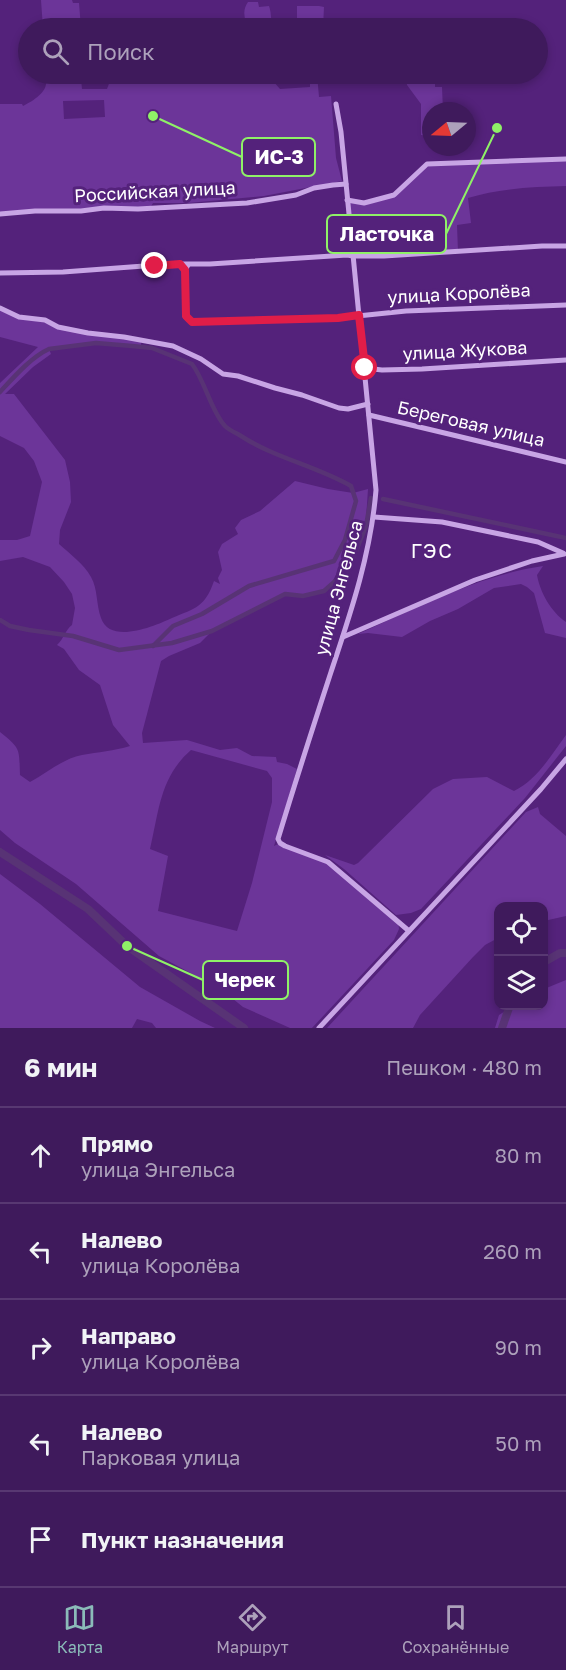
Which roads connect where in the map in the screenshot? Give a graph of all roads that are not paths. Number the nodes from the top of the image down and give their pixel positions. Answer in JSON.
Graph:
{"nodes":[{"id":1,"x":336,"y":104,"type":"dead end"},
{"id":2,"x":566,"y":159,"type":"edge"},
{"id":3,"x":346,"y":184,"type":"junction"},
{"id":4,"x":347,"y":200,"type":"junction"},
{"id":5,"x":0,"y":214,"type":"edge"},
{"id":6,"x":566,"y":246,"type":"edge"},
{"id":7,"x":353,"y":256,"type":"junction"},
{"id":8,"x":186,"y":267,"type":"junction"},
{"id":9,"x":0,"y":273,"type":"edge"},
{"id":10,"x":566,"y":304,"type":"edge"},
{"id":11,"x":0,"y":308,"type":"edge"},
{"id":12,"x":359,"y":315,"type":"junction"},
{"id":13,"x":566,"y":360,"type":"edge"},
{"id":14,"x":365,"y":368,"type":"junction"},
{"id":15,"x":368,"y":404,"type":"junction"},
{"id":16,"x":369,"y":415,"type":"junction"},
{"id":17,"x":566,"y":462,"type":"edge"},
{"id":18,"x":374,"y":517,"type":"junction"},
{"id":19,"x":565,"y":554,"type":"edge"},
{"id":20,"x":343,"y":636,"type":"junction"},
{"id":21,"x":566,"y":759,"type":"edge"},
{"id":22,"x":409,"y":931,"type":"junction"},
{"id":23,"x":319,"y":1028,"type":"edge"}],
"edges":[{"from":1,"to":3,"type":"street","name":"улица Энгельса"},
{"from":2,"to":4,"type":"street"},
{"from":3,"to":4,"type":"street","name":"улица Энгельса"},
{"from":3,"to":5,"type":"street","name":"Российская улица"},
{"from":4,"to":7,"type":"street","name":"улица Энгельса"},
{"from":6,"to":7,"type":"street"},
{"from":7,"to":8,"type":"street"},
{"from":7,"to":12,"type":"street","name":"улица Энгельса"},
{"from":8,"to":9,"type":"street"},
{"from":8,"to":12,"type":"street","name":"улица Королёва"},
{"from":10,"to":12,"type":"street","name":"улица Королёва"},
{"from":11,"to":15,"type":"street"},
{"from":12,"to":14,"type":"street","name":"улица Энгельса"},
{"from":13,"to":14,"type":"street","name":"улица Жукова"},
{"from":14,"to":15,"type":"street","name":"улица Энгельса"},
{"from":15,"to":16,"type":"street","name":"улица Энгельса"},
{"from":16,"to":17,"type":"street","name":"Береговая улица"},
{"from":16,"to":18,"type":"street","name":"улица Энгельса"},
{"from":18,"to":19,"type":"street"},
{"from":18,"to":20,"type":"street","name":"улица Энгельса"},
{"from":19,"to":20,"type":"street"},
{"from":20,"to":22,"type":"street","name":"улица Энгельса"},
{"from":21,"to":22,"type":"street"},
{"from":22,"to":23,"type":"street"}]}
